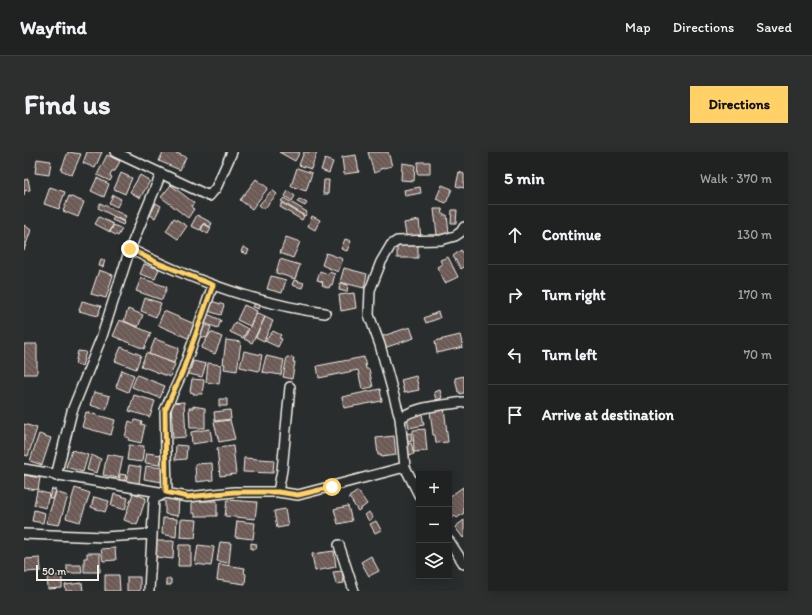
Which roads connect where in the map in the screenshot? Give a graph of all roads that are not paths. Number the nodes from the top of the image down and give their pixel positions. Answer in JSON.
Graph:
{"nodes":[{"id":1,"x":115,"y":152,"type":"edge"},
{"id":2,"x":232,"y":152,"type":"edge"},
{"id":3,"x":161,"y":174,"type":"junction"},
{"id":4,"x":464,"y":227,"type":"edge"},
{"id":5,"x":130,"y":249,"type":"junction"},
{"id":6,"x":213,"y":285,"type":"junction"},
{"id":7,"x":325,"y":313,"type":"dead end"},
{"id":8,"x":290,"y":387,"type":"dead end"},
{"id":9,"x":464,"y":402,"type":"edge"},
{"id":10,"x":400,"y":418,"type":"junction"},
{"id":11,"x":406,"y":467,"type":"junction"},
{"id":12,"x":24,"y":470,"type":"edge"},
{"id":13,"x":56,"y":476,"type":"junction"},
{"id":14,"x":416,"y":489,"type":"edge"},
{"id":15,"x":166,"y":492,"type":"junction"},
{"id":16,"x":278,"y":492,"type":"junction"},
{"id":17,"x":24,"y":534,"type":"edge"},
{"id":18,"x":152,"y":534,"type":"junction"},
{"id":19,"x":450,"y":543,"type":"edge"},
{"id":20,"x":339,"y":544,"type":"dead end"},
{"id":21,"x":464,"y":564,"type":"edge"},
{"id":22,"x":149,"y":591,"type":"edge"},
{"id":23,"x":354,"y":591,"type":"edge"}],
"edges":[{"from":1,"to":3,"type":"street"},
{"from":2,"to":3,"type":"street"},
{"from":3,"to":5,"type":"street"},
{"from":4,"to":10,"type":"street"},
{"from":5,"to":6,"type":"street"},
{"from":5,"to":13,"type":"street"},
{"from":6,"to":7,"type":"street"},
{"from":6,"to":15,"type":"street"},
{"from":8,"to":16,"type":"street"},
{"from":9,"to":10,"type":"street"},
{"from":10,"to":11,"type":"street"},
{"from":11,"to":14,"type":"street"},
{"from":11,"to":16,"type":"street"},
{"from":12,"to":13,"type":"street"},
{"from":13,"to":15,"type":"street"},
{"from":15,"to":16,"type":"street"},
{"from":15,"to":18,"type":"street"},
{"from":17,"to":18,"type":"street"},
{"from":18,"to":22,"type":"street"},
{"from":19,"to":21,"type":"street"},
{"from":20,"to":23,"type":"street"}]}
